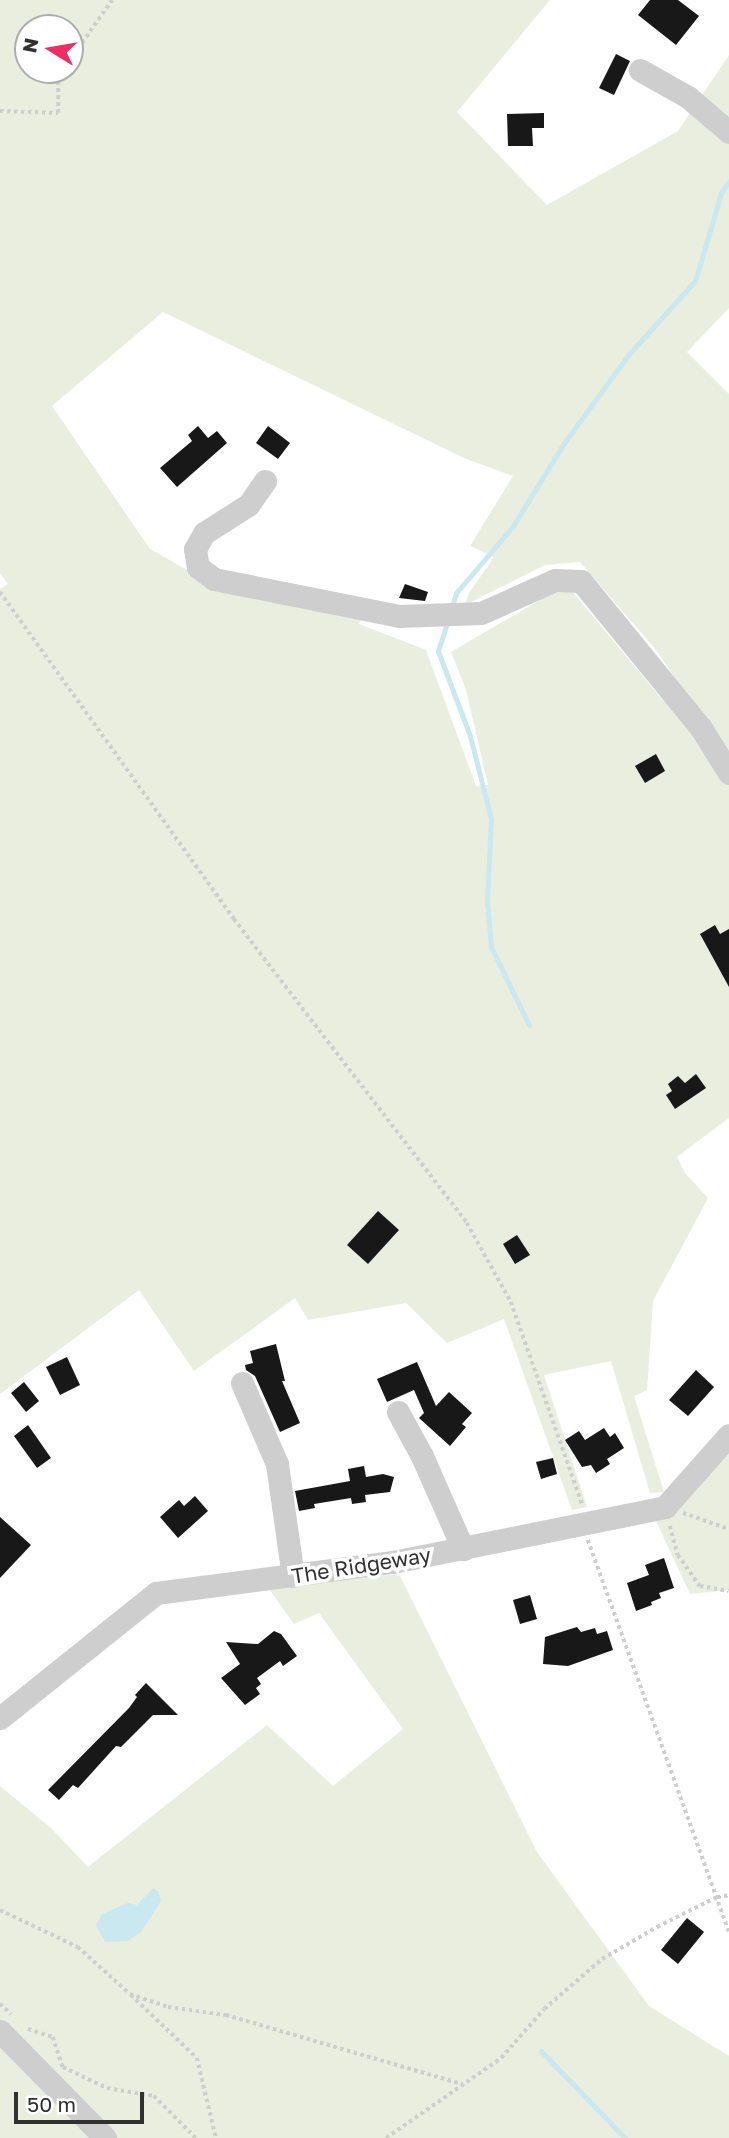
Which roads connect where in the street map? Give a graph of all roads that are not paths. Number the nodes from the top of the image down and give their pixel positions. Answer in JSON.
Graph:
{"nodes":[{"id":1,"x":640,"y":70,"type":"dead end"},
{"id":2,"x":729,"y":132,"type":"edge"},
{"id":3,"x":265,"y":481,"type":"dead end"},
{"id":4,"x":729,"y":773,"type":"edge"},
{"id":5,"x":242,"y":1383,"type":"dead end"},
{"id":6,"x":398,"y":1412,"type":"dead end"},
{"id":7,"x":729,"y":1434,"type":"edge"},
{"id":8,"x":463,"y":1549,"type":"junction"},
{"id":9,"x":293,"y":1576,"type":"junction"},
{"id":10,"x":0,"y":1718,"type":"edge"},
{"id":11,"x":0,"y":2031,"type":"edge"},
{"id":12,"x":105,"y":2138,"type":"edge"}],
"edges":[{"from":1,"to":2,"type":"street"},
{"from":3,"to":4,"type":"street"},
{"from":5,"to":9,"type":"street"},
{"from":6,"to":8,"type":"street"},
{"from":7,"to":8,"type":"street","name":"The Ridgeway"},
{"from":8,"to":9,"type":"street","name":"The Ridgeway"},
{"from":9,"to":10,"type":"street","name":"The Ridgeway"},
{"from":11,"to":12,"type":"street"}]}
